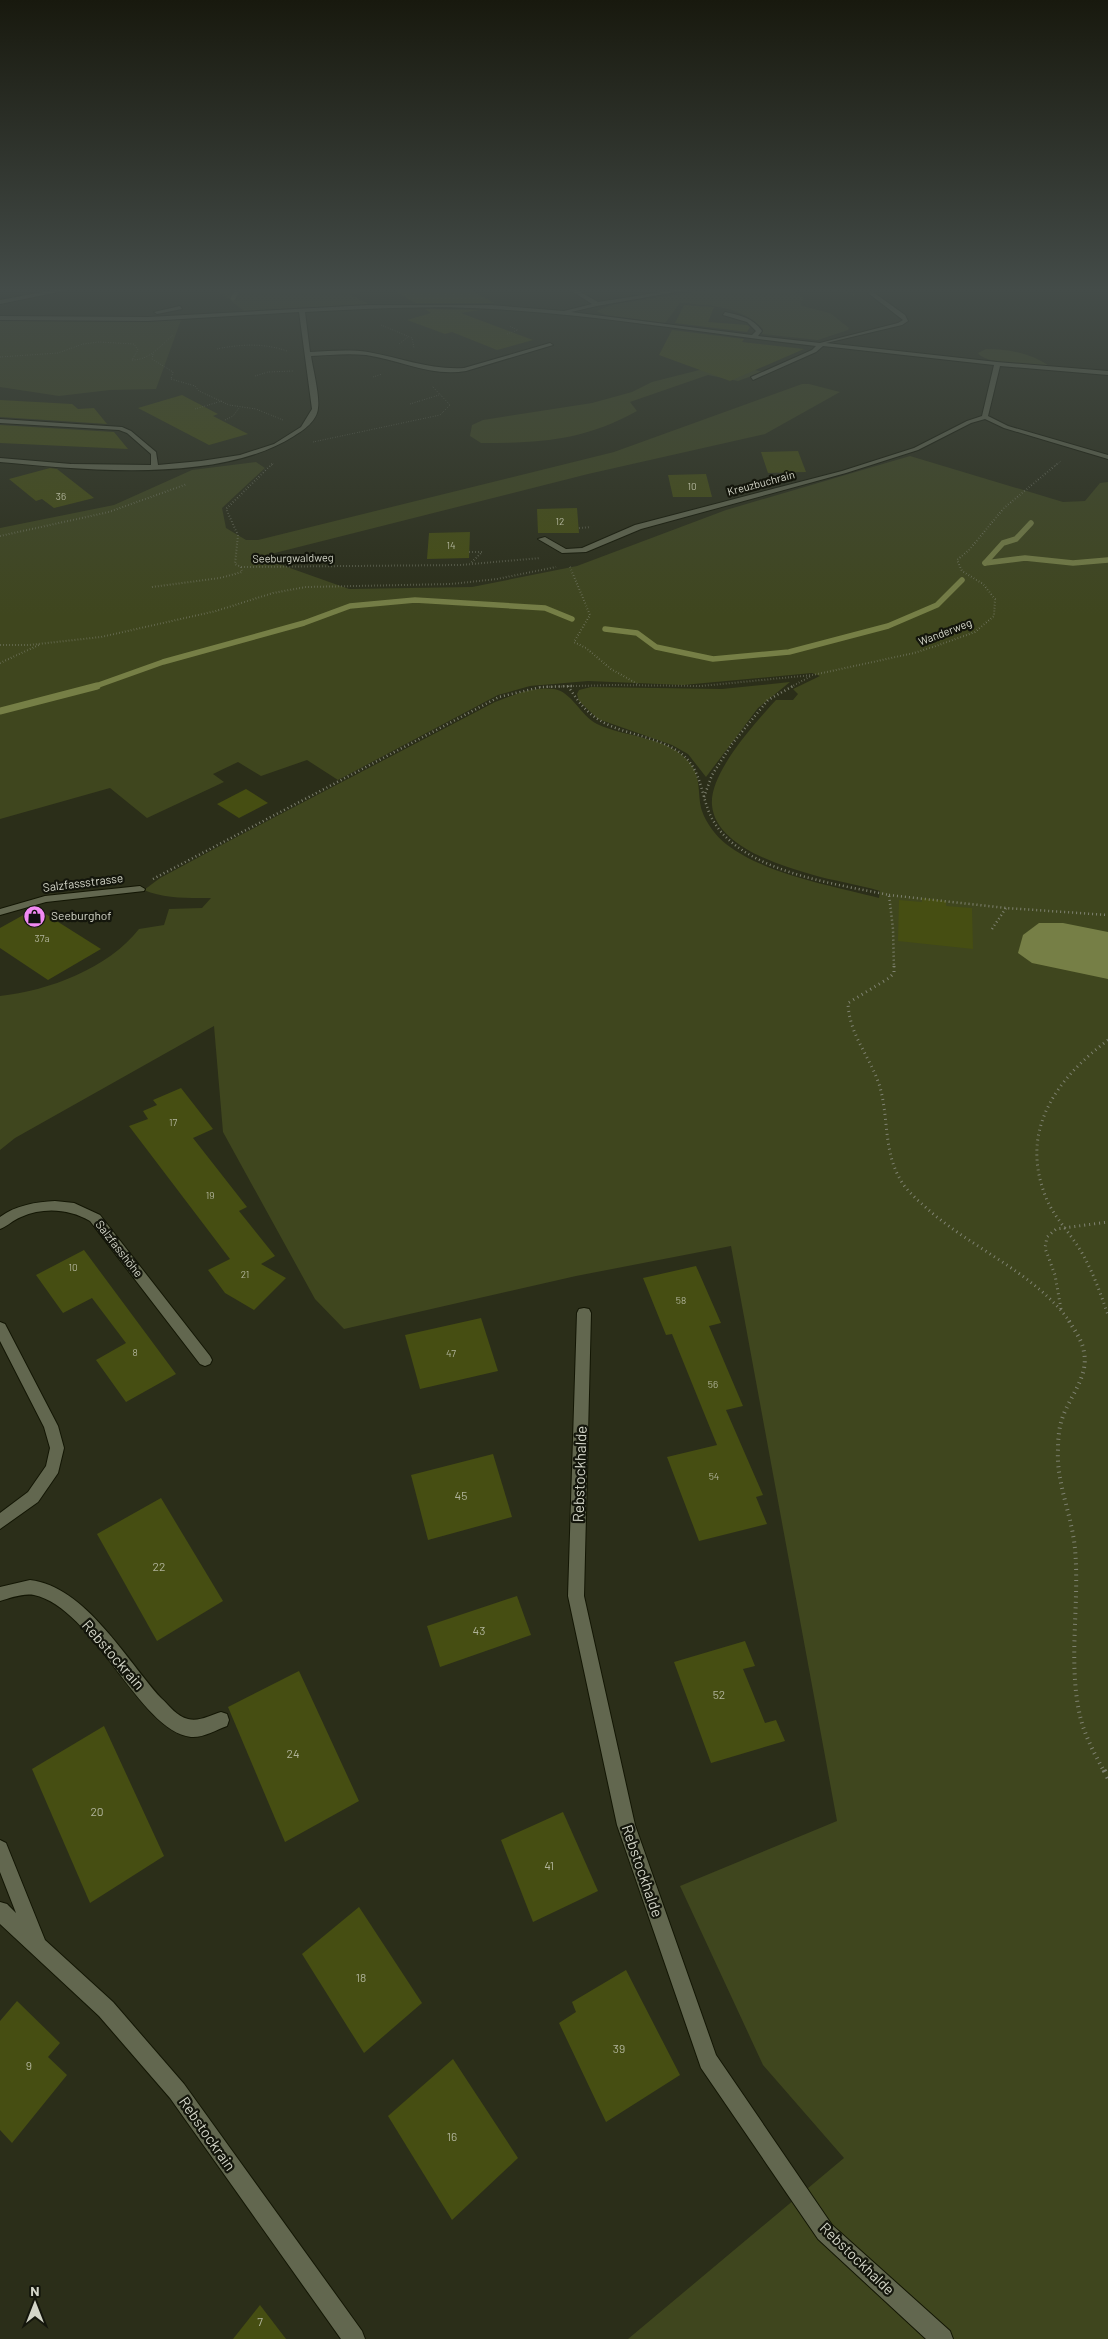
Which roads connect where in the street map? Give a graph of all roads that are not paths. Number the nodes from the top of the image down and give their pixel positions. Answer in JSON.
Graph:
{"nodes":[{"id":1,"x":314,"y":399,"type":"edge"},
{"id":2,"x":989,"y":399,"type":"edge"},
{"id":3,"x":985,"y":417,"type":"junction"},
{"id":4,"x":0,"y":421,"type":"edge"},
{"id":5,"x":1108,"y":457,"type":"edge"},
{"id":6,"x":0,"y":460,"type":"edge"},
{"id":7,"x":155,"y":467,"type":"junction"},
{"id":8,"x":542,"y":539,"type":"dead end"},
{"id":9,"x":140,"y":889,"type":"road end"},
{"id":10,"x":0,"y":912,"type":"edge"},
{"id":11,"x":0,"y":1224,"type":"edge"},
{"id":12,"x":584,"y":1313,"type":"dead end"},
{"id":13,"x":0,"y":1328,"type":"edge"},
{"id":14,"x":205,"y":1360,"type":"dead end"},
{"id":15,"x":0,"y":1522,"type":"edge"},
{"id":16,"x":0,"y":1594,"type":"edge"},
{"id":17,"x":221,"y":1720,"type":"dead end"},
{"id":18,"x":0,"y":1849,"type":"edge"},
{"id":19,"x":0,"y":1911,"type":"edge"},
{"id":20,"x":38,"y":1947,"type":"junction"},
{"id":21,"x":354,"y":2339,"type":"edge"},
{"id":22,"x":942,"y":2339,"type":"edge"}],
"edges":[{"from":1,"to":7,"type":"street"},
{"from":2,"to":3,"type":"street"},
{"from":3,"to":5,"type":"street"},
{"from":3,"to":8,"type":"street","name":"Kreuzbuchrain"},
{"from":4,"to":7,"type":"street"},
{"from":6,"to":7,"type":"street"},
{"from":9,"to":10,"type":"street","name":"Salzfassstrasse"},
{"from":11,"to":14,"type":"street","name":"Salzfasshöhe"},
{"from":12,"to":22,"type":"street","name":"Rebstockhalde"},
{"from":13,"to":15,"type":"street"},
{"from":16,"to":17,"type":"street","name":"Rebstockrain"},
{"from":18,"to":20,"type":"street","name":"Rebstockrain"},
{"from":19,"to":20,"type":"street","name":"Rebstockrain"},
{"from":20,"to":21,"type":"street","name":"Rebstockrain"}]}
